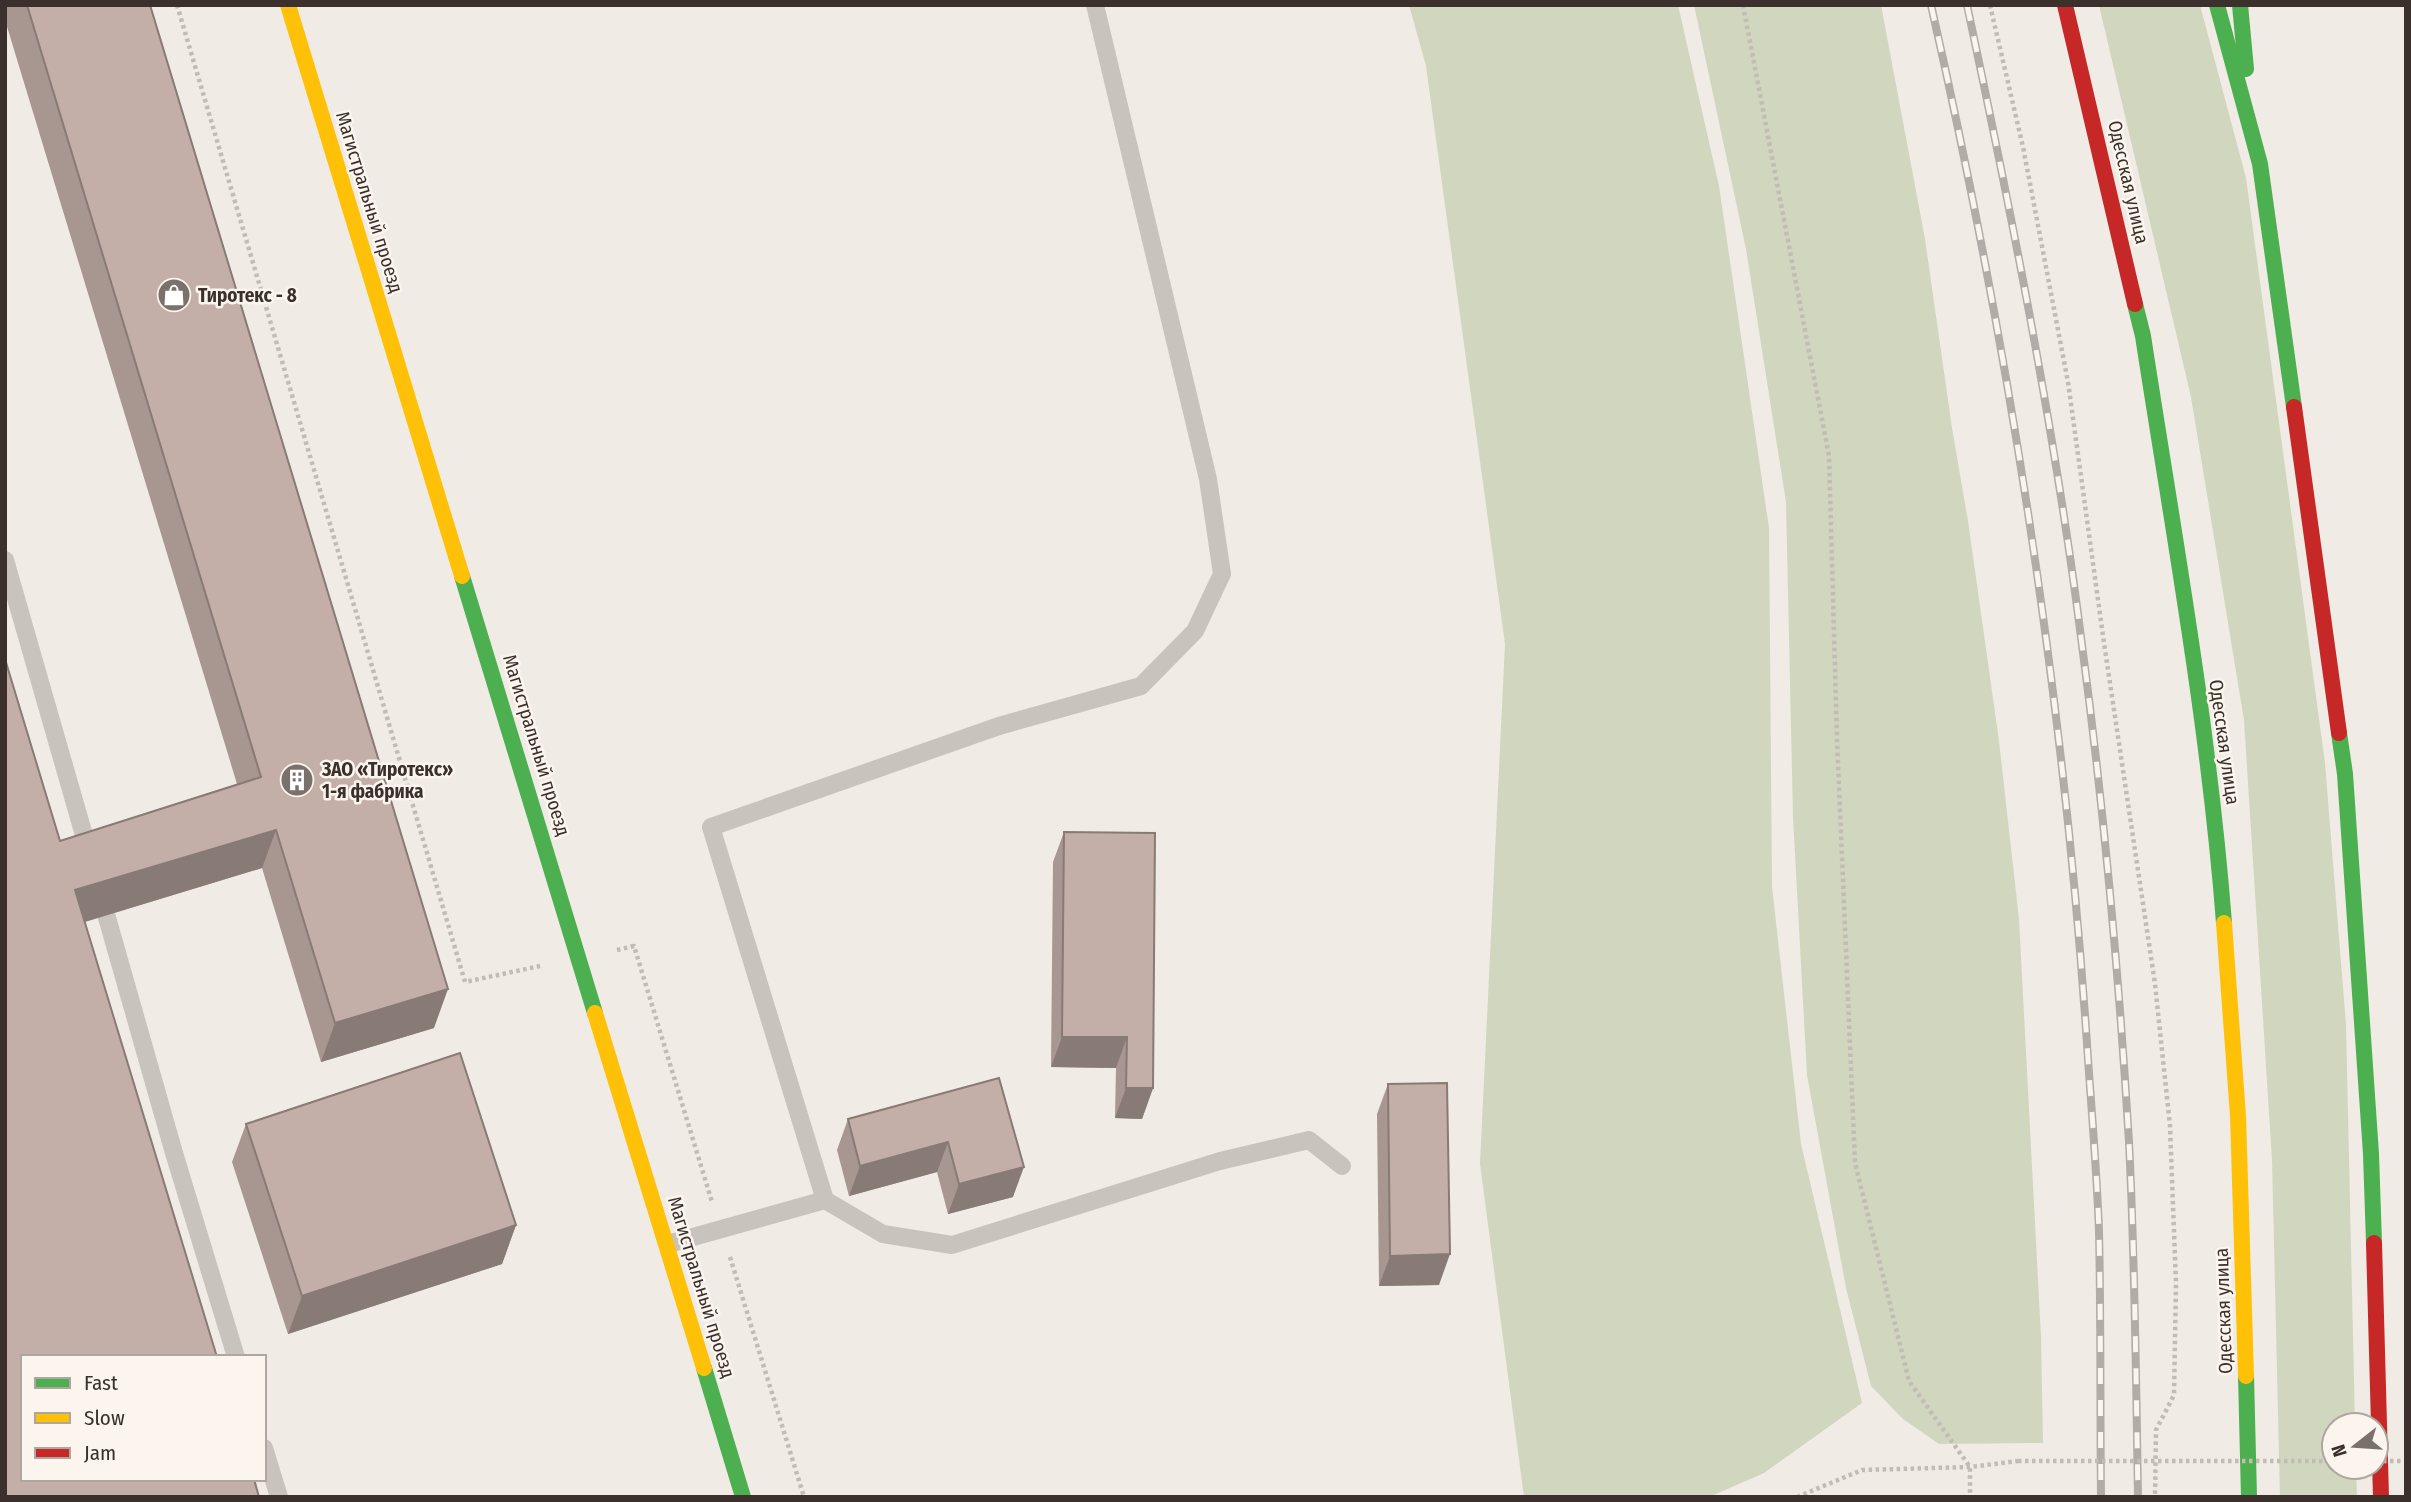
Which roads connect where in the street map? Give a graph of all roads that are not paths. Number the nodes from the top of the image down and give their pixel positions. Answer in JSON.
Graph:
{"nodes":[{"id":1,"x":288,"y":5,"type":"edge"},
{"id":2,"x":1095,"y":5,"type":"edge"},
{"id":3,"x":2065,"y":5,"type":"edge"},
{"id":4,"x":2217,"y":5,"type":"edge"},
{"id":5,"x":2240,"y":5,"type":"edge"},
{"id":6,"x":2260,"y":164,"type":"junction"},
{"id":7,"x":5,"y":560,"type":"edge"},
{"id":8,"x":1342,"y":1166,"type":"dead end"},
{"id":9,"x":825,"y":1200,"type":"junction"},
{"id":10,"x":668,"y":1244,"type":"junction"},
{"id":11,"x":235,"y":1355,"type":"edge"},
{"id":12,"x":266,"y":1455,"type":"edge"},
{"id":13,"x":279,"y":1497,"type":"edge"},
{"id":14,"x":743,"y":1497,"type":"edge"},
{"id":15,"x":2249,"y":1497,"type":"edge"},
{"id":16,"x":2381,"y":1497,"type":"edge"}],
"edges":[{"from":1,"to":10,"type":"main road","name":"Магистральный проезд"},
{"from":2,"to":9,"type":"lane"},
{"from":3,"to":15,"type":"main road","name":"Одесская улица"},
{"from":4,"to":6,"type":"main road"},
{"from":5,"to":6,"type":"main road"},
{"from":6,"to":16,"type":"main road"},
{"from":7,"to":11,"type":"lane"},
{"from":8,"to":9,"type":"lane"},
{"from":9,"to":10,"type":"lane"},
{"from":10,"to":14,"type":"main road","name":"Магистральный проезд"},
{"from":12,"to":13,"type":"lane"}]}
